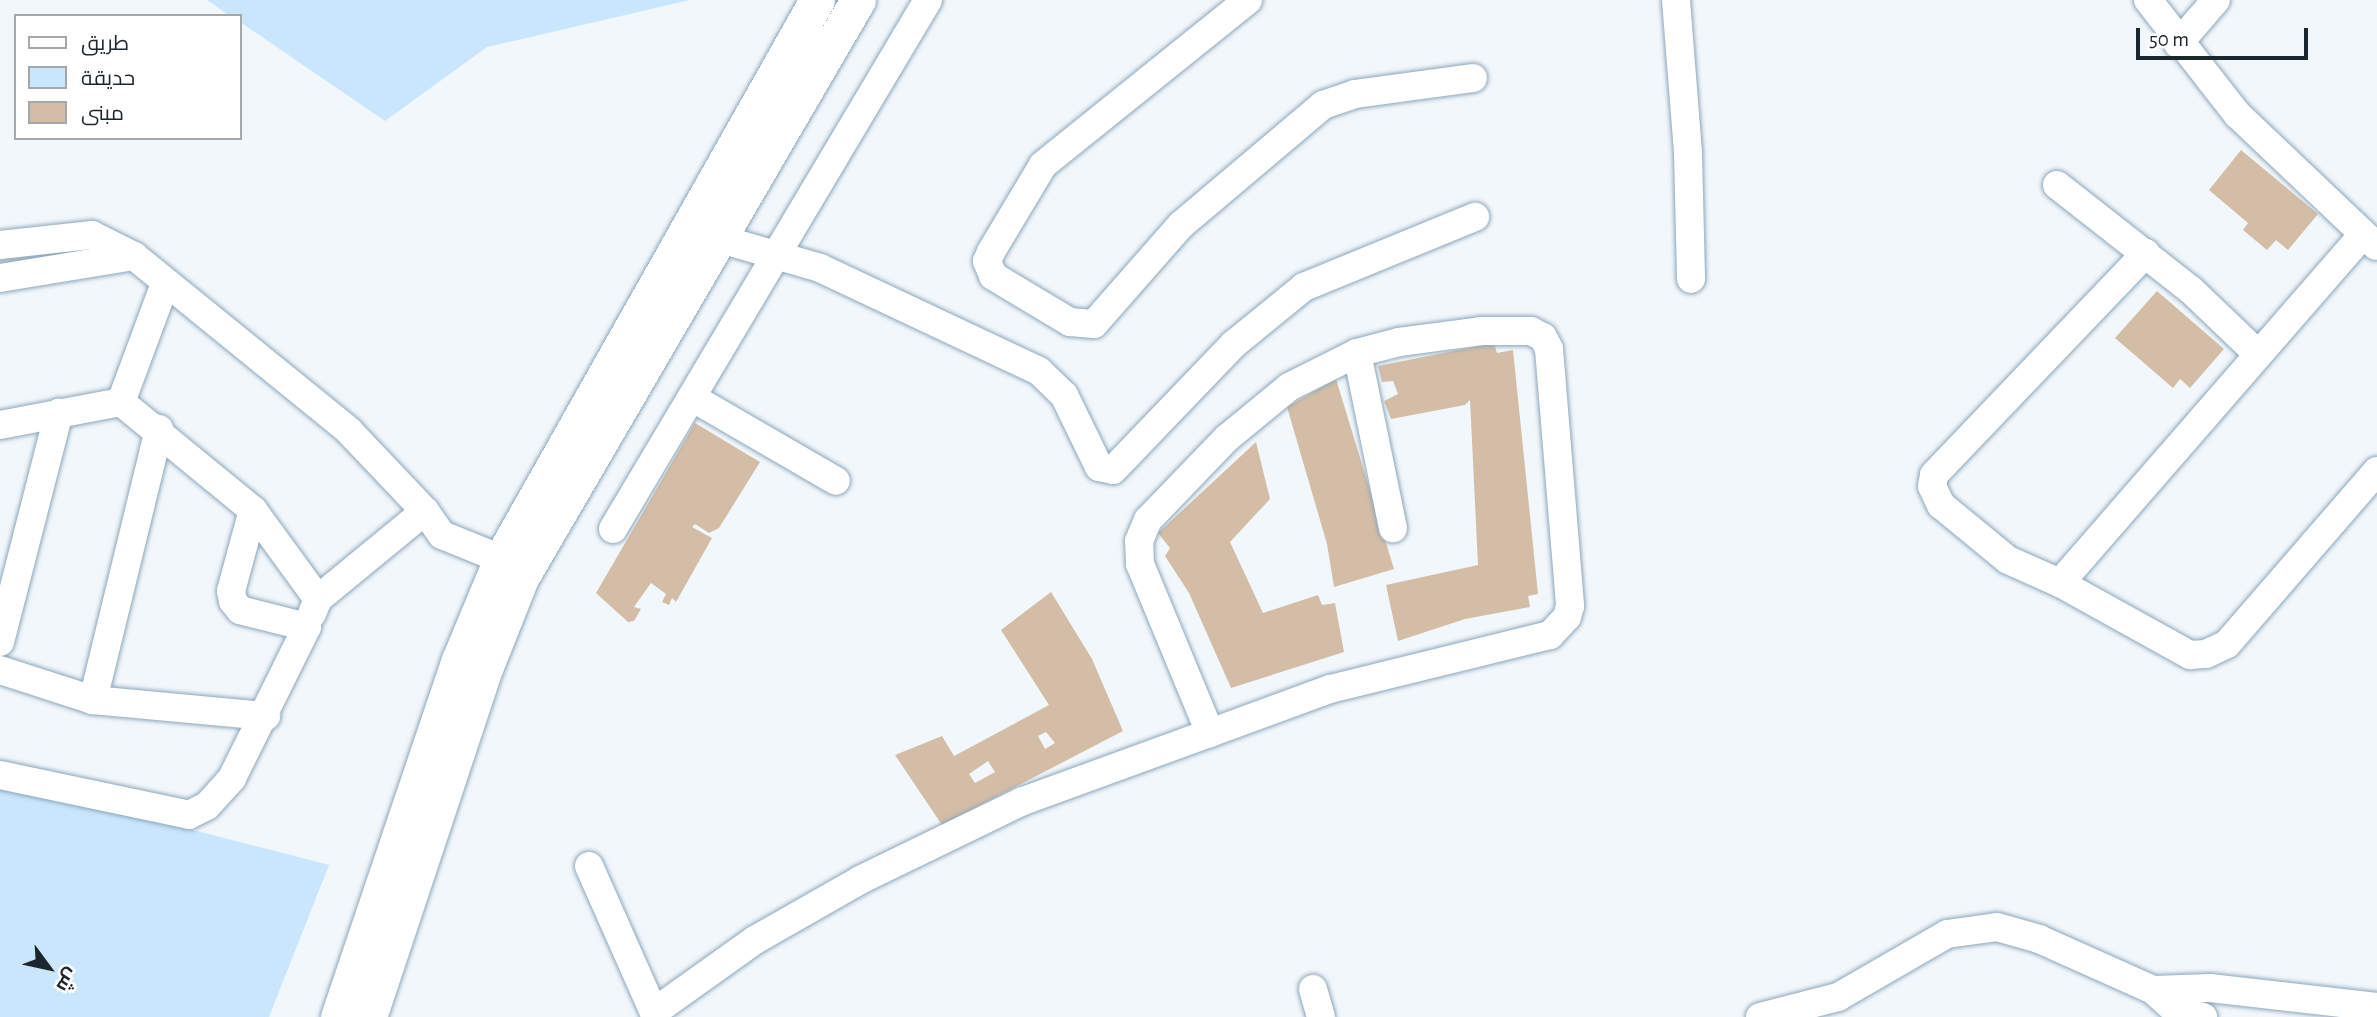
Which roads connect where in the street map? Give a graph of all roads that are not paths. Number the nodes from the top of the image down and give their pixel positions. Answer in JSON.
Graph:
{"nodes":[{"id":1,"x":817,"y":0,"type":"edge"},
{"id":2,"x":858,"y":0,"type":"edge"},
{"id":3,"x":928,"y":0,"type":"edge"},
{"id":4,"x":1248,"y":0,"type":"edge"},
{"id":5,"x":1676,"y":0,"type":"edge"},
{"id":6,"x":2148,"y":0,"type":"edge"},
{"id":7,"x":2216,"y":0,"type":"edge"},
{"id":8,"x":2178,"y":44,"type":"junction"},
{"id":9,"x":1474,"y":78,"type":"dead end"},
{"id":10,"x":2057,"y":185,"type":"dead end"},
{"id":11,"x":1475,"y":217,"type":"dead end"},
{"id":12,"x":717,"y":238,"type":"junction"},
{"id":13,"x":2370,"y":240,"type":"edge"},
{"id":14,"x":0,"y":245,"type":"edge"},
{"id":15,"x":2146,"y":253,"type":"junction"},
{"id":16,"x":778,"y":255,"type":"junction"},
{"id":17,"x":134,"y":256,"type":"junction"},
{"id":18,"x":0,"y":278,"type":"edge"},
{"id":19,"x":1691,"y":279,"type":"dead end"},
{"id":20,"x":165,"y":284,"type":"junction"},
{"id":21,"x":1357,"y":353,"type":"junction"},
{"id":22,"x":2257,"y":353,"type":"junction"},
{"id":23,"x":693,"y":398,"type":"junction"},
{"id":24,"x":121,"y":402,"type":"junction"},
{"id":25,"x":59,"y":412,"type":"junction"},
{"id":26,"x":0,"y":425,"type":"edge"},
{"id":27,"x":159,"y":429,"type":"junction"},
{"id":28,"x":2377,"y":471,"type":"edge"},
{"id":29,"x":836,"y":481,"type":"dead end"},
{"id":30,"x":253,"y":510,"type":"junction"},
{"id":31,"x":425,"y":511,"type":"junction"},
{"id":32,"x":1393,"y":528,"type":"dead end"},
{"id":33,"x":613,"y":529,"type":"dead end"},
{"id":34,"x":501,"y":559,"type":"junction"},
{"id":35,"x":2060,"y":583,"type":"junction"},
{"id":36,"x":318,"y":598,"type":"junction"},
{"id":37,"x":307,"y":628,"type":"junction"},
{"id":38,"x":0,"y":642,"type":"edge"},
{"id":39,"x":0,"y":670,"type":"edge"},
{"id":40,"x":93,"y":700,"type":"junction"},
{"id":41,"x":266,"y":716,"type":"junction"},
{"id":42,"x":1210,"y":733,"type":"junction"},
{"id":43,"x":0,"y":775,"type":"edge"},
{"id":44,"x":589,"y":866,"type":"dead end"},
{"id":45,"x":1313,"y":989,"type":"dead end"},
{"id":46,"x":2152,"y":990,"type":"junction"},
{"id":47,"x":2377,"y":1007,"type":"edge"},
{"id":48,"x":2174,"y":1013,"type":"edge"},
{"id":49,"x":655,"y":1015,"type":"edge"},
{"id":50,"x":338,"y":1017,"type":"edge"},
{"id":51,"x":369,"y":1017,"type":"edge"},
{"id":52,"x":1321,"y":1017,"type":"edge"},
{"id":53,"x":1759,"y":1017,"type":"edge"},
{"id":54,"x":2203,"y":1017,"type":"edge"}],
"edges":[{"from":1,"to":34,"type":"main road"},
{"from":2,"to":12,"type":"main road"},
{"from":3,"to":16,"type":"street"},
{"from":4,"to":9,"type":"street"},
{"from":5,"to":19,"type":"street"},
{"from":6,"to":8,"type":"street"},
{"from":7,"to":8,"type":"street"},
{"from":8,"to":13,"type":"street"},
{"from":10,"to":15,"type":"street"},
{"from":11,"to":16,"type":"street"},
{"from":12,"to":16,"type":"street"},
{"from":12,"to":51,"type":"main road"},
{"from":13,"to":22,"type":"street"},
{"from":14,"to":17,"type":"street"},
{"from":15,"to":22,"type":"street"},
{"from":15,"to":35,"type":"street"},
{"from":16,"to":23,"type":"street"},
{"from":17,"to":18,"type":"street"},
{"from":17,"to":20,"type":"street"},
{"from":20,"to":24,"type":"street"},
{"from":20,"to":31,"type":"street"},
{"from":21,"to":32,"type":"street"},
{"from":21,"to":42,"type":"street"},
{"from":21,"to":42,"type":"street"},
{"from":22,"to":35,"type":"street"},
{"from":23,"to":29,"type":"street"},
{"from":23,"to":33,"type":"street"},
{"from":24,"to":25,"type":"street"},
{"from":24,"to":27,"type":"street"},
{"from":25,"to":26,"type":"street"},
{"from":25,"to":38,"type":"street"},
{"from":27,"to":30,"type":"street"},
{"from":27,"to":40,"type":"street"},
{"from":28,"to":35,"type":"street"},
{"from":30,"to":36,"type":"street"},
{"from":30,"to":37,"type":"street"},
{"from":31,"to":34,"type":"street"},
{"from":31,"to":36,"type":"street"},
{"from":34,"to":50,"type":"main road"},
{"from":36,"to":37,"type":"street"},
{"from":37,"to":41,"type":"street"},
{"from":39,"to":40,"type":"street"},
{"from":40,"to":41,"type":"street"},
{"from":41,"to":43,"type":"street"},
{"from":42,"to":49,"type":"street"},
{"from":44,"to":49,"type":"street"},
{"from":45,"to":52,"type":"street"},
{"from":46,"to":47,"type":"street"},
{"from":46,"to":48,"type":"street"},
{"from":46,"to":53,"type":"street"},
{"from":48,"to":54,"type":"street"}]}
